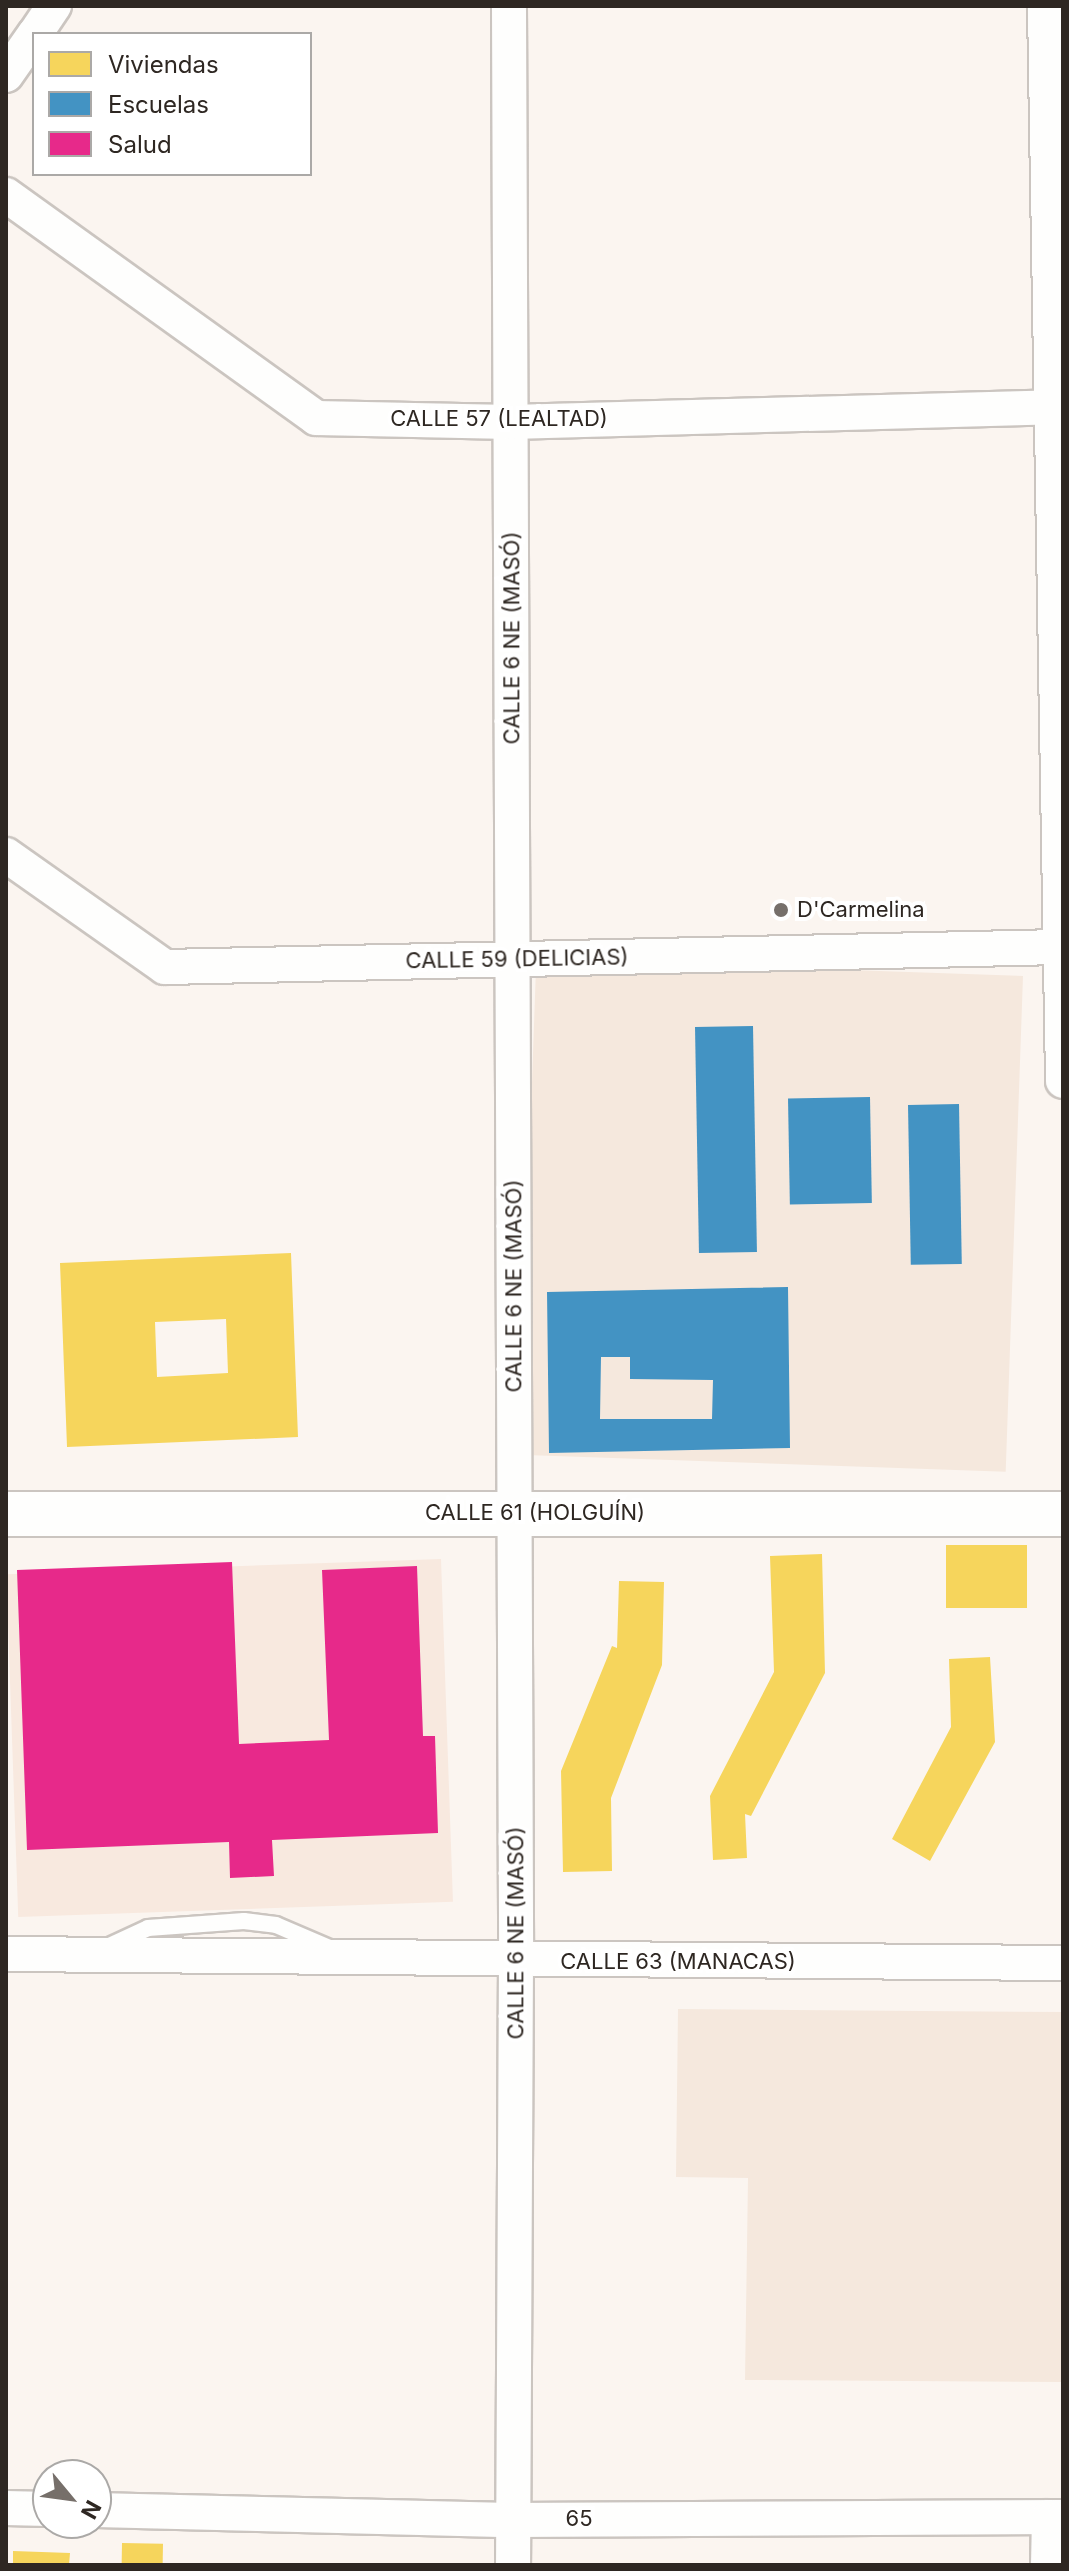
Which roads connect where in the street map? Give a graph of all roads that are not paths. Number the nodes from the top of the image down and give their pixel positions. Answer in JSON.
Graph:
{"nodes":[{"id":1,"x":54,"y":6,"type":"edge"},
{"id":2,"x":509,"y":6,"type":"edge"},
{"id":3,"x":1045,"y":6,"type":"edge"},
{"id":4,"x":35,"y":32,"type":"edge"},
{"id":5,"x":32,"y":37,"type":"edge"},
{"id":6,"x":6,"y":75,"type":"edge"},
{"id":7,"x":6,"y":195,"type":"edge"},
{"id":8,"x":1056,"y":407,"type":"edge"},
{"id":9,"x":511,"y":422,"type":"junction"},
{"id":10,"x":6,"y":855,"type":"edge"},
{"id":11,"x":1061,"y":947,"type":"edge"},
{"id":12,"x":513,"y":959,"type":"junction"},
{"id":13,"x":1063,"y":1081,"type":"edge"},
{"id":14,"x":515,"y":1513,"type":"junction"},
{"id":15,"x":6,"y":1514,"type":"edge"},
{"id":16,"x":1063,"y":1514,"type":"edge"},
{"id":17,"x":6,"y":1954,"type":"edge"},
{"id":18,"x":516,"y":1961,"type":"junction"},
{"id":19,"x":1063,"y":1963,"type":"edge"},
{"id":20,"x":6,"y":2508,"type":"edge"},
{"id":21,"x":32,"y":2509,"type":"edge"},
{"id":22,"x":112,"y":2510,"type":"edge"},
{"id":23,"x":1056,"y":2517,"type":"edge"},
{"id":24,"x":513,"y":2520,"type":"junction"},
{"id":25,"x":513,"y":2565,"type":"edge"},
{"id":26,"x":1048,"y":2565,"type":"edge"}],
"edges":[{"from":1,"to":4,"type":"street"},
{"from":2,"to":9,"type":"street","name":"CALLE 6 NE (MASÓ)"},
{"from":3,"to":8,"type":"street"},
{"from":5,"to":6,"type":"street"},
{"from":7,"to":9,"type":"street","name":"CALLE 57 (LEALTAD)"},
{"from":8,"to":9,"type":"street","name":"CALLE 57 (LEALTAD)"},
{"from":8,"to":11,"type":"street"},
{"from":9,"to":12,"type":"street","name":"CALLE 6 NE (MASÓ)"},
{"from":10,"to":12,"type":"street","name":"CALLE 59 (DELICIAS)"},
{"from":11,"to":12,"type":"street","name":"CALLE 59 (DELICIAS)"},
{"from":11,"to":13,"type":"street"},
{"from":12,"to":14,"type":"street","name":"CALLE 6 NE (MASÓ)"},
{"from":14,"to":15,"type":"street","name":"CALLE 61 (HOLGUÍN)"},
{"from":14,"to":16,"type":"street","name":"CALLE 61 (HOLGUÍN)"},
{"from":14,"to":18,"type":"street","name":"CALLE 6 NE (MASÓ)"},
{"from":17,"to":18,"type":"street","name":"CALLE 63 (MANACAS)"},
{"from":18,"to":19,"type":"street","name":"CALLE 63 (MANACAS)"},
{"from":18,"to":24,"type":"street","name":"CALLE 6 NE (MASÓ)"},
{"from":20,"to":21,"type":"street"},
{"from":22,"to":24,"type":"street","name":"65"},
{"from":23,"to":24,"type":"street","name":"65"},
{"from":23,"to":26,"type":"street"},
{"from":24,"to":25,"type":"street","name":"CALLE 6 NE (MASÓ)"}]}
